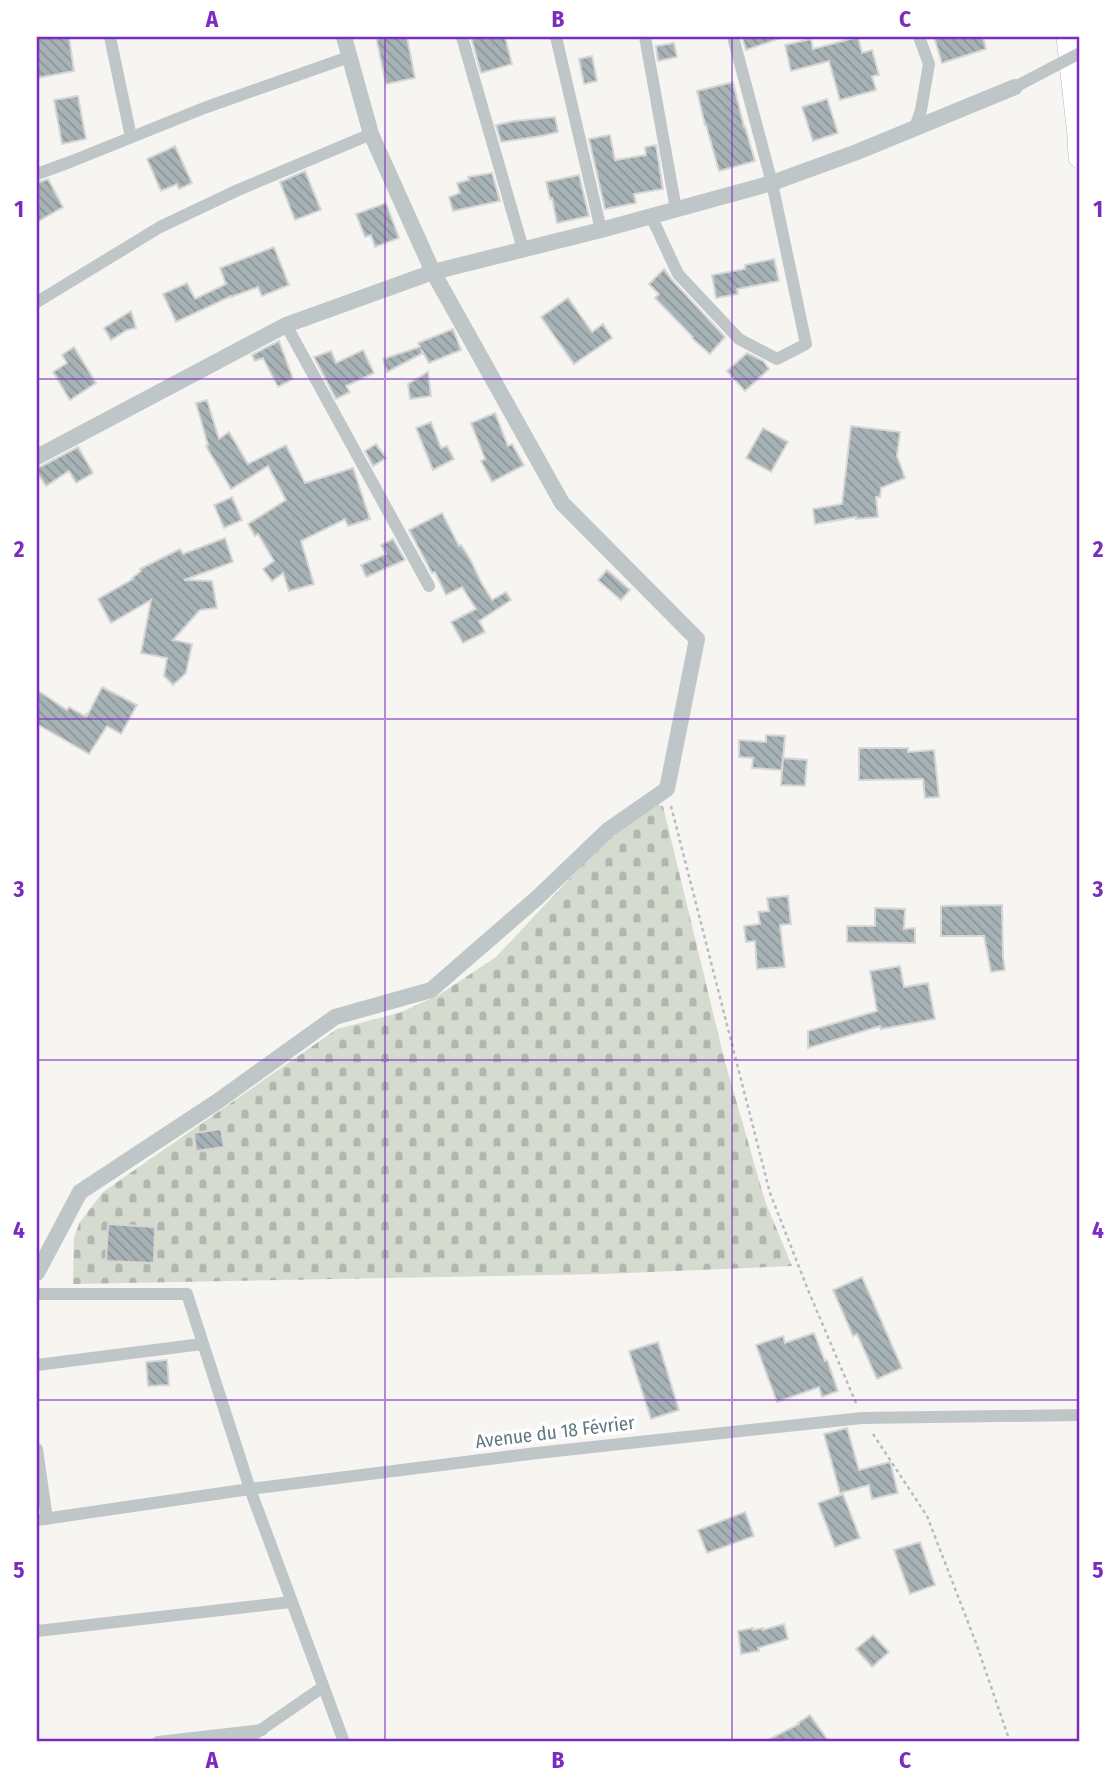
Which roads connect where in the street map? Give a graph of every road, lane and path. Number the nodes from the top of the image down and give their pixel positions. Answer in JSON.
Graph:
{"nodes":[{"id":1,"x":110,"y":37,"type":"edge"},
{"id":2,"x":344,"y":37,"type":"edge"},
{"id":3,"x":462,"y":37,"type":"edge"},
{"id":4,"x":556,"y":37,"type":"edge"},
{"id":5,"x":645,"y":37,"type":"edge"},
{"id":6,"x":733,"y":37,"type":"edge"},
{"id":7,"x":919,"y":37,"type":"edge"},
{"id":8,"x":1068,"y":37,"type":"edge"},
{"id":9,"x":1080,"y":53,"type":"edge"},
{"id":10,"x":349,"y":57,"type":"junction"},
{"id":11,"x":1015,"y":87,"type":"joint"},
{"id":12,"x":915,"y":128,"type":"junction"},
{"id":13,"x":371,"y":134,"type":"junction"},
{"id":14,"x":131,"y":137,"type":"junction"},
{"id":15,"x":1080,"y":157,"type":"edge"},
{"id":16,"x":37,"y":174,"type":"edge"},
{"id":17,"x":772,"y":184,"type":"junction"},
{"id":18,"x":676,"y":209,"type":"junction"},
{"id":19,"x":651,"y":216,"type":"junction"},
{"id":20,"x":601,"y":230,"type":"junction"},
{"id":21,"x":523,"y":249,"type":"junction"},
{"id":22,"x":433,"y":272,"type":"junction"},
{"id":23,"x":37,"y":302,"type":"edge"},
{"id":24,"x":286,"y":326,"type":"junction"},
{"id":25,"x":37,"y":457,"type":"edge"},
{"id":26,"x":429,"y":586,"type":"dead end"},
{"id":27,"x":667,"y":789,"type":"junction"},
{"id":28,"x":37,"y":1273,"type":"edge"},
{"id":29,"x":37,"y":1294,"type":"edge"},
{"id":30,"x":202,"y":1344,"type":"junction"},
{"id":31,"x":37,"y":1364,"type":"edge"},
{"id":32,"x":1080,"y":1415,"type":"edge"},
{"id":33,"x":862,"y":1418,"type":"junction"},
{"id":34,"x":37,"y":1449,"type":"edge"},
{"id":35,"x":250,"y":1489,"type":"junction"},
{"id":36,"x":42,"y":1519,"type":"edge"},
{"id":37,"x":292,"y":1602,"type":"junction"},
{"id":38,"x":37,"y":1631,"type":"edge"},
{"id":39,"x":323,"y":1688,"type":"junction"},
{"id":40,"x":262,"y":1730,"type":"junction"},
{"id":41,"x":158,"y":1742,"type":"edge"},
{"id":42,"x":243,"y":1742,"type":"edge"},
{"id":43,"x":344,"y":1742,"type":"edge"},
{"id":44,"x":1010,"y":1742,"type":"edge"}],
"edges":[{"from":1,"to":14,"type":"street"},
{"from":2,"to":10,"type":"street"},
{"from":3,"to":21,"type":"street"},
{"from":4,"to":20,"type":"street"},
{"from":5,"to":18,"type":"street"},
{"from":6,"to":17,"type":"street"},
{"from":7,"to":12,"type":"street"},
{"from":8,"to":15,"type":"highway"},
{"from":9,"to":11,"type":"street","bridge":true},
{"from":10,"to":13,"type":"street"},
{"from":10,"to":14,"type":"street"},
{"from":11,"to":12,"type":"street"},
{"from":12,"to":17,"type":"street"},
{"from":13,"to":22,"type":"street"},
{"from":13,"to":23,"type":"street"},
{"from":14,"to":16,"type":"street"},
{"from":17,"to":18,"type":"street"},
{"from":17,"to":19,"type":"street"},
{"from":18,"to":19,"type":"street"},
{"from":19,"to":20,"type":"street"},
{"from":20,"to":21,"type":"street"},
{"from":21,"to":22,"type":"street"},
{"from":22,"to":24,"type":"street"},
{"from":22,"to":27,"type":"street"},
{"from":24,"to":25,"type":"street"},
{"from":24,"to":26,"type":"street"},
{"from":27,"to":28,"type":"street"},
{"from":27,"to":33,"type":"path"},
{"from":29,"to":30,"type":"street"},
{"from":30,"to":31,"type":"street"},
{"from":30,"to":35,"type":"street"},
{"from":32,"to":33,"type":"street","name":"Avenue du 18 Février"},
{"from":33,"to":35,"type":"street","name":"Avenue du 18 Février"},
{"from":33,"to":44,"type":"path"},
{"from":34,"to":36,"type":"street"},
{"from":35,"to":36,"type":"street","name":"Avenue du 18 Février"},
{"from":35,"to":37,"type":"street"},
{"from":37,"to":38,"type":"street"},
{"from":37,"to":39,"type":"street"},
{"from":39,"to":40,"type":"street"},
{"from":39,"to":43,"type":"street"},
{"from":40,"to":41,"type":"street"},
{"from":40,"to":42,"type":"street"}]}
